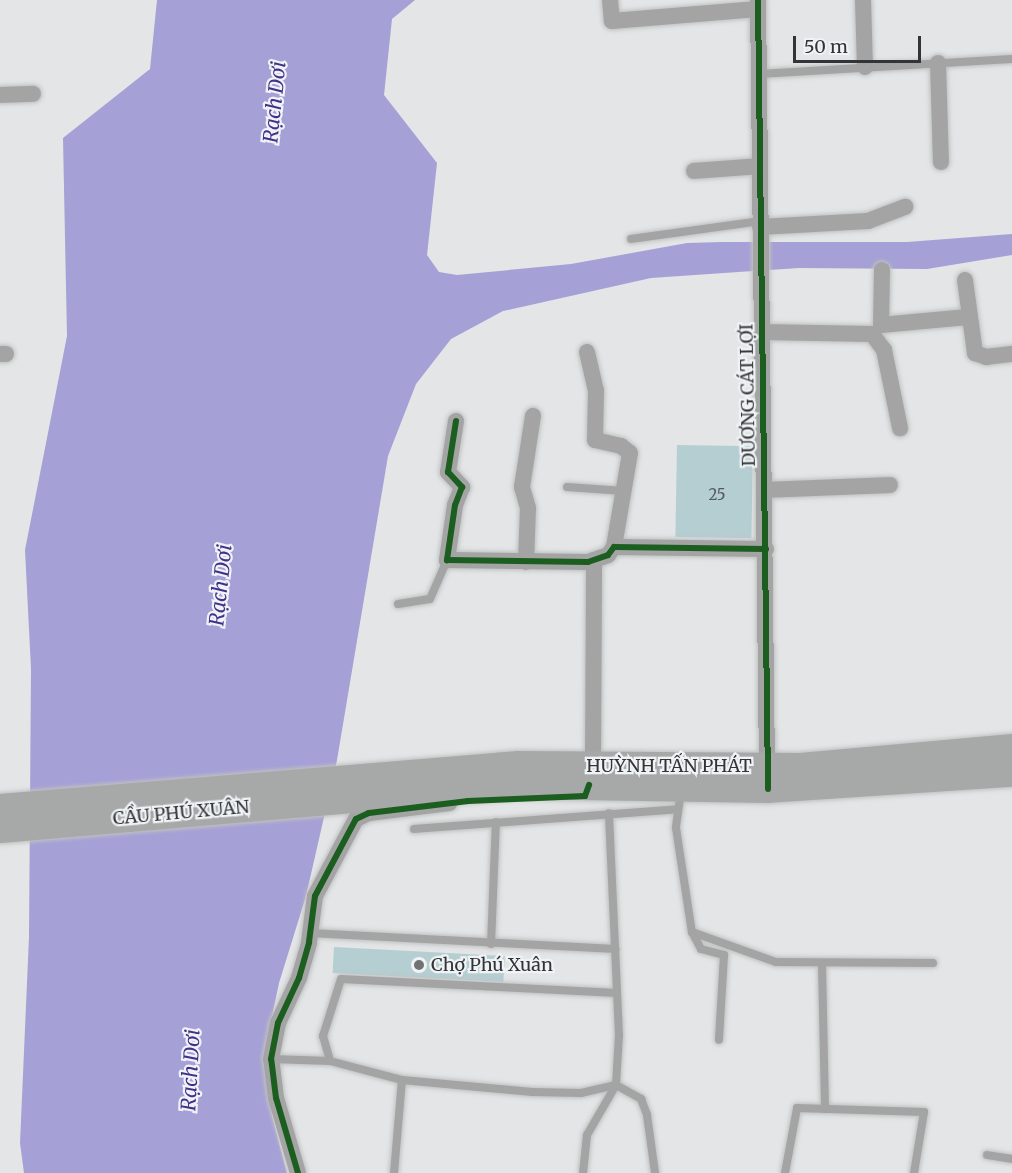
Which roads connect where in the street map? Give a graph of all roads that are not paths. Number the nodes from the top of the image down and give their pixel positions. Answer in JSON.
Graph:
{"nodes":[{"id":1,"x":610,"y":0,"type":"edge"},
{"id":2,"x":863,"y":0,"type":"edge"},
{"id":3,"x":758,"y":4,"type":"edge"},
{"id":4,"x":1012,"y":59,"type":"edge"},
{"id":5,"x":938,"y":63,"type":"junction"},
{"id":6,"x":865,"y":67,"type":"junction"},
{"id":7,"x":759,"y":74,"type":"junction"},
{"id":8,"x":33,"y":94,"type":"dead end"},
{"id":9,"x":0,"y":95,"type":"edge"},
{"id":10,"x":940,"y":162,"type":"dead end"},
{"id":11,"x":760,"y":166,"type":"junction"},
{"id":12,"x":694,"y":171,"type":"dead end"},
{"id":13,"x":905,"y":207,"type":"dead end"},
{"id":14,"x":760,"y":227,"type":"junction"},
{"id":15,"x":631,"y":239,"type":"dead end"},
{"id":16,"x":882,"y":270,"type":"dead end"},
{"id":17,"x":965,"y":280,"type":"dead end"},
{"id":18,"x":968,"y":317,"type":"junction"},
{"id":19,"x":762,"y":332,"type":"junction"},
{"id":20,"x":587,"y":352,"type":"dead end"},
{"id":21,"x":1012,"y":354,"type":"edge"},
{"id":22,"x":533,"y":416,"type":"dead end"},
{"id":23,"x":456,"y":420,"type":"dead end"},
{"id":24,"x":900,"y":428,"type":"dead end"},
{"id":25,"x":890,"y":485,"type":"dead end"},
{"id":26,"x":567,"y":487,"type":"dead end"},
{"id":27,"x":765,"y":490,"type":"junction"},
{"id":28,"x":624,"y":491,"type":"junction"},
{"id":29,"x":614,"y":546,"type":"junction"},
{"id":30,"x":766,"y":549,"type":"junction"},
{"id":31,"x":447,"y":560,"type":"junction"},
{"id":32,"x":594,"y":560,"type":"junction"},
{"id":33,"x":526,"y":562,"type":"junction"},
{"id":34,"x":398,"y":604,"type":"dead end"},
{"id":35,"x":1012,"y":747,"type":"edge"},
{"id":36,"x":1012,"y":773,"type":"edge"},
{"id":37,"x":591,"y":776,"type":"junction"},
{"id":38,"x":767,"y":778,"type":"junction"},
{"id":39,"x":362,"y":785,"type":"junction"},
{"id":40,"x":679,"y":798,"type":"junction"},
{"id":41,"x":0,"y":807,"type":"edge"},
{"id":42,"x":609,"y":813,"type":"junction"},
{"id":43,"x":496,"y":822,"type":"junction"},
{"id":44,"x":0,"y":829,"type":"edge"},
{"id":45,"x":414,"y":829,"type":"dead end"},
{"id":46,"x":692,"y":932,"type":"junction"},
{"id":47,"x":310,"y":933,"type":"junction"},
{"id":48,"x":491,"y":944,"type":"junction"},
{"id":49,"x":616,"y":950,"type":"junction"},
{"id":50,"x":933,"y":963,"type":"dead end"},
{"id":51,"x":822,"y":964,"type":"junction"},
{"id":52,"x":617,"y":993,"type":"junction"},
{"id":53,"x":719,"y":1040,"type":"dead end"},
{"id":54,"x":272,"y":1059,"type":"junction"},
{"id":55,"x":330,"y":1061,"type":"junction"},
{"id":56,"x":402,"y":1080,"type":"junction"},
{"id":57,"x":616,"y":1085,"type":"junction"},
{"id":58,"x":825,"y":1109,"type":"junction"},
{"id":59,"x":987,"y":1155,"type":"dead end"},
{"id":60,"x":1012,"y":1159,"type":"edge"},
{"id":61,"x":298,"y":1173,"type":"edge"},
{"id":62,"x":394,"y":1173,"type":"edge"},
{"id":63,"x":584,"y":1173,"type":"edge"},
{"id":64,"x":656,"y":1173,"type":"edge"},
{"id":65,"x":785,"y":1173,"type":"edge"},
{"id":66,"x":914,"y":1173,"type":"edge"}],
"edges":[{"from":1,"to":3,"type":"street"},
{"from":2,"to":6,"type":"street"},
{"from":3,"to":7,"type":"street","name":"DƯƠNG CÁT LỢI"},
{"from":4,"to":5,"type":"lane"},
{"from":5,"to":6,"type":"lane"},
{"from":5,"to":10,"type":"street"},
{"from":6,"to":7,"type":"lane"},
{"from":7,"to":11,"type":"street","name":"DƯƠNG CÁT LỢI"},
{"from":8,"to":9,"type":"street"},
{"from":11,"to":12,"type":"street"},
{"from":11,"to":14,"type":"street","name":"DƯƠNG CÁT LỢI"},
{"from":13,"to":14,"type":"street"},
{"from":14,"to":15,"type":"lane"},
{"from":14,"to":19,"type":"street","name":"DƯƠNG CÁT LỢI"},
{"from":16,"to":18,"type":"street"},
{"from":17,"to":18,"type":"street"},
{"from":18,"to":21,"type":"street"},
{"from":19,"to":24,"type":"street"},
{"from":19,"to":27,"type":"street","name":"DƯƠNG CÁT LỢI"},
{"from":20,"to":28,"type":"street"},
{"from":22,"to":33,"type":"street"},
{"from":23,"to":31,"type":"street"},
{"from":25,"to":27,"type":"street"},
{"from":26,"to":28,"type":"lane"},
{"from":27,"to":30,"type":"street","name":"DƯƠNG CÁT LỢI"},
{"from":28,"to":29,"type":"street"},
{"from":29,"to":30,"type":"street"},
{"from":29,"to":32,"type":"street"},
{"from":30,"to":38,"type":"street","name":"DƯƠNG CÁT LỢI"},
{"from":31,"to":33,"type":"street"},
{"from":31,"to":34,"type":"lane"},
{"from":32,"to":33,"type":"street"},
{"from":32,"to":37,"type":"street"},
{"from":35,"to":38,"type":"main road","name":"HUỲNH TẤN PHÁT"},
{"from":36,"to":38,"type":"main road","name":"HUỲNH TẤN PHÁT"},
{"from":37,"to":38,"type":"main road","name":"HUỲNH TẤN PHÁT"},
{"from":37,"to":39,"type":"main road","name":"HUỲNH TẤN PHÁT"},
{"from":37,"to":40,"type":"main road","name":"HUỲNH TẤN PHÁT"},
{"from":37,"to":47,"type":"street"},
{"from":38,"to":40,"type":"main road","name":"HUỲNH TẤN PHÁT"},
{"from":39,"to":41,"type":"main road","name":"CẦU PHÚ XUÂN"},
{"from":39,"to":44,"type":"main road","name":"CẦU PHÚ XUÂN"},
{"from":40,"to":42,"type":"lane","name":"HUỲNH TẤN PHÁT"},
{"from":40,"to":46,"type":"lane"},
{"from":42,"to":43,"type":"lane","name":"HUỲNH TẤN PHÁT"},
{"from":42,"to":49,"type":"lane"},
{"from":43,"to":45,"type":"lane","name":"HUỲNH TẤN PHÁT"},
{"from":43,"to":48,"type":"lane"},
{"from":46,"to":51,"type":"lane"},
{"from":46,"to":53,"type":"lane"},
{"from":47,"to":48,"type":"lane"},
{"from":47,"to":54,"type":"street"},
{"from":48,"to":49,"type":"lane"},
{"from":49,"to":52,"type":"lane"},
{"from":50,"to":51,"type":"lane"},
{"from":51,"to":58,"type":"lane"},
{"from":52,"to":55,"type":"lane"},
{"from":52,"to":57,"type":"lane"},
{"from":54,"to":55,"type":"lane"},
{"from":54,"to":61,"type":"street"},
{"from":55,"to":56,"type":"lane"},
{"from":56,"to":57,"type":"lane"},
{"from":56,"to":62,"type":"lane"},
{"from":57,"to":63,"type":"lane"},
{"from":57,"to":64,"type":"lane"},
{"from":58,"to":65,"type":"lane"},
{"from":58,"to":66,"type":"lane"},
{"from":59,"to":60,"type":"lane"}]}
